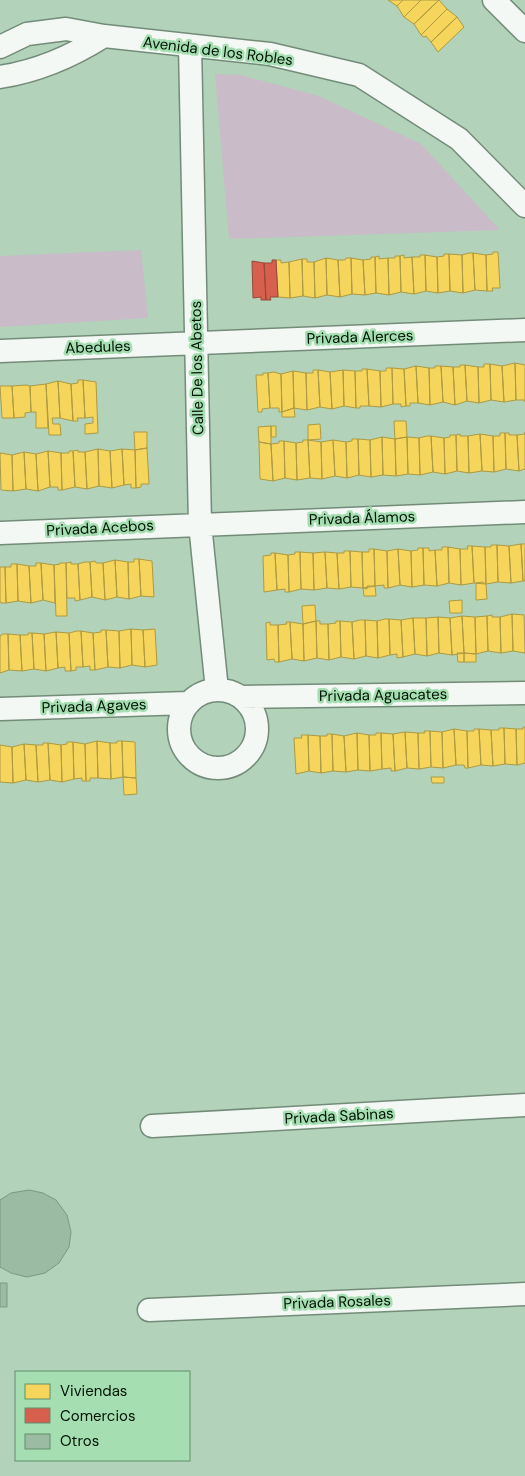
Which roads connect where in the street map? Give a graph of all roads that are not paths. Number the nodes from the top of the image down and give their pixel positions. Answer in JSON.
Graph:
{"nodes":[{"id":1,"x":494,"y":0,"type":"edge"},
{"id":2,"x":525,"y":31,"type":"edge"},
{"id":3,"x":104,"y":36,"type":"junction"},
{"id":4,"x":190,"y":46,"type":"junction"},
{"id":5,"x":0,"y":47,"type":"edge"},
{"id":6,"x":0,"y":77,"type":"edge"},
{"id":7,"x":525,"y":206,"type":"edge"},
{"id":8,"x":525,"y":330,"type":"edge"},
{"id":9,"x":196,"y":343,"type":"junction"},
{"id":10,"x":0,"y":351,"type":"edge"},
{"id":11,"x":525,"y":512,"type":"edge"},
{"id":12,"x":200,"y":524,"type":"junction"},
{"id":13,"x":0,"y":533,"type":"edge"},
{"id":14,"x":217,"y":690,"type":"junction"},
{"id":15,"x":525,"y":693,"type":"edge"},
{"id":16,"x":241,"y":697,"type":"junction"},
{"id":17,"x":188,"y":703,"type":"junction"},
{"id":18,"x":0,"y":709,"type":"edge"},
{"id":19,"x":525,"y":1105,"type":"edge"},
{"id":20,"x":152,"y":1126,"type":"dead end"},
{"id":21,"x":525,"y":1294,"type":"edge"},
{"id":22,"x":149,"y":1310,"type":"dead end"}],
"edges":[{"from":1,"to":2,"type":"street"},
{"from":3,"to":4,"type":"street","name":"Avenida de los Robles"},
{"from":3,"to":5,"type":"street","name":"Avenida de los Robles"},
{"from":3,"to":6,"type":"street"},
{"from":4,"to":7,"type":"street","name":"Avenida de los Robles"},
{"from":4,"to":9,"type":"street","name":"Calle De los Abetos"},
{"from":8,"to":9,"type":"street","name":"Privada Alerces"},
{"from":9,"to":10,"type":"street","name":"Abedules"},
{"from":9,"to":12,"type":"street","name":"Calle De los Abetos"},
{"from":11,"to":12,"type":"street","name":"Privada Álamos"},
{"from":12,"to":13,"type":"street","name":"Privada Acebos"},
{"from":12,"to":14,"type":"street","name":"Calle De los Abetos"},
{"from":14,"to":16,"type":"street"},
{"from":14,"to":17,"type":"street"},
{"from":15,"to":16,"type":"street","name":"Privada Aguacates"},
{"from":16,"to":17,"type":"street"},
{"from":17,"to":18,"type":"street","name":"Privada Agaves"},
{"from":19,"to":20,"type":"street","name":"Privada Sabinas"},
{"from":21,"to":22,"type":"street","name":"Privada Rosales"}]}
